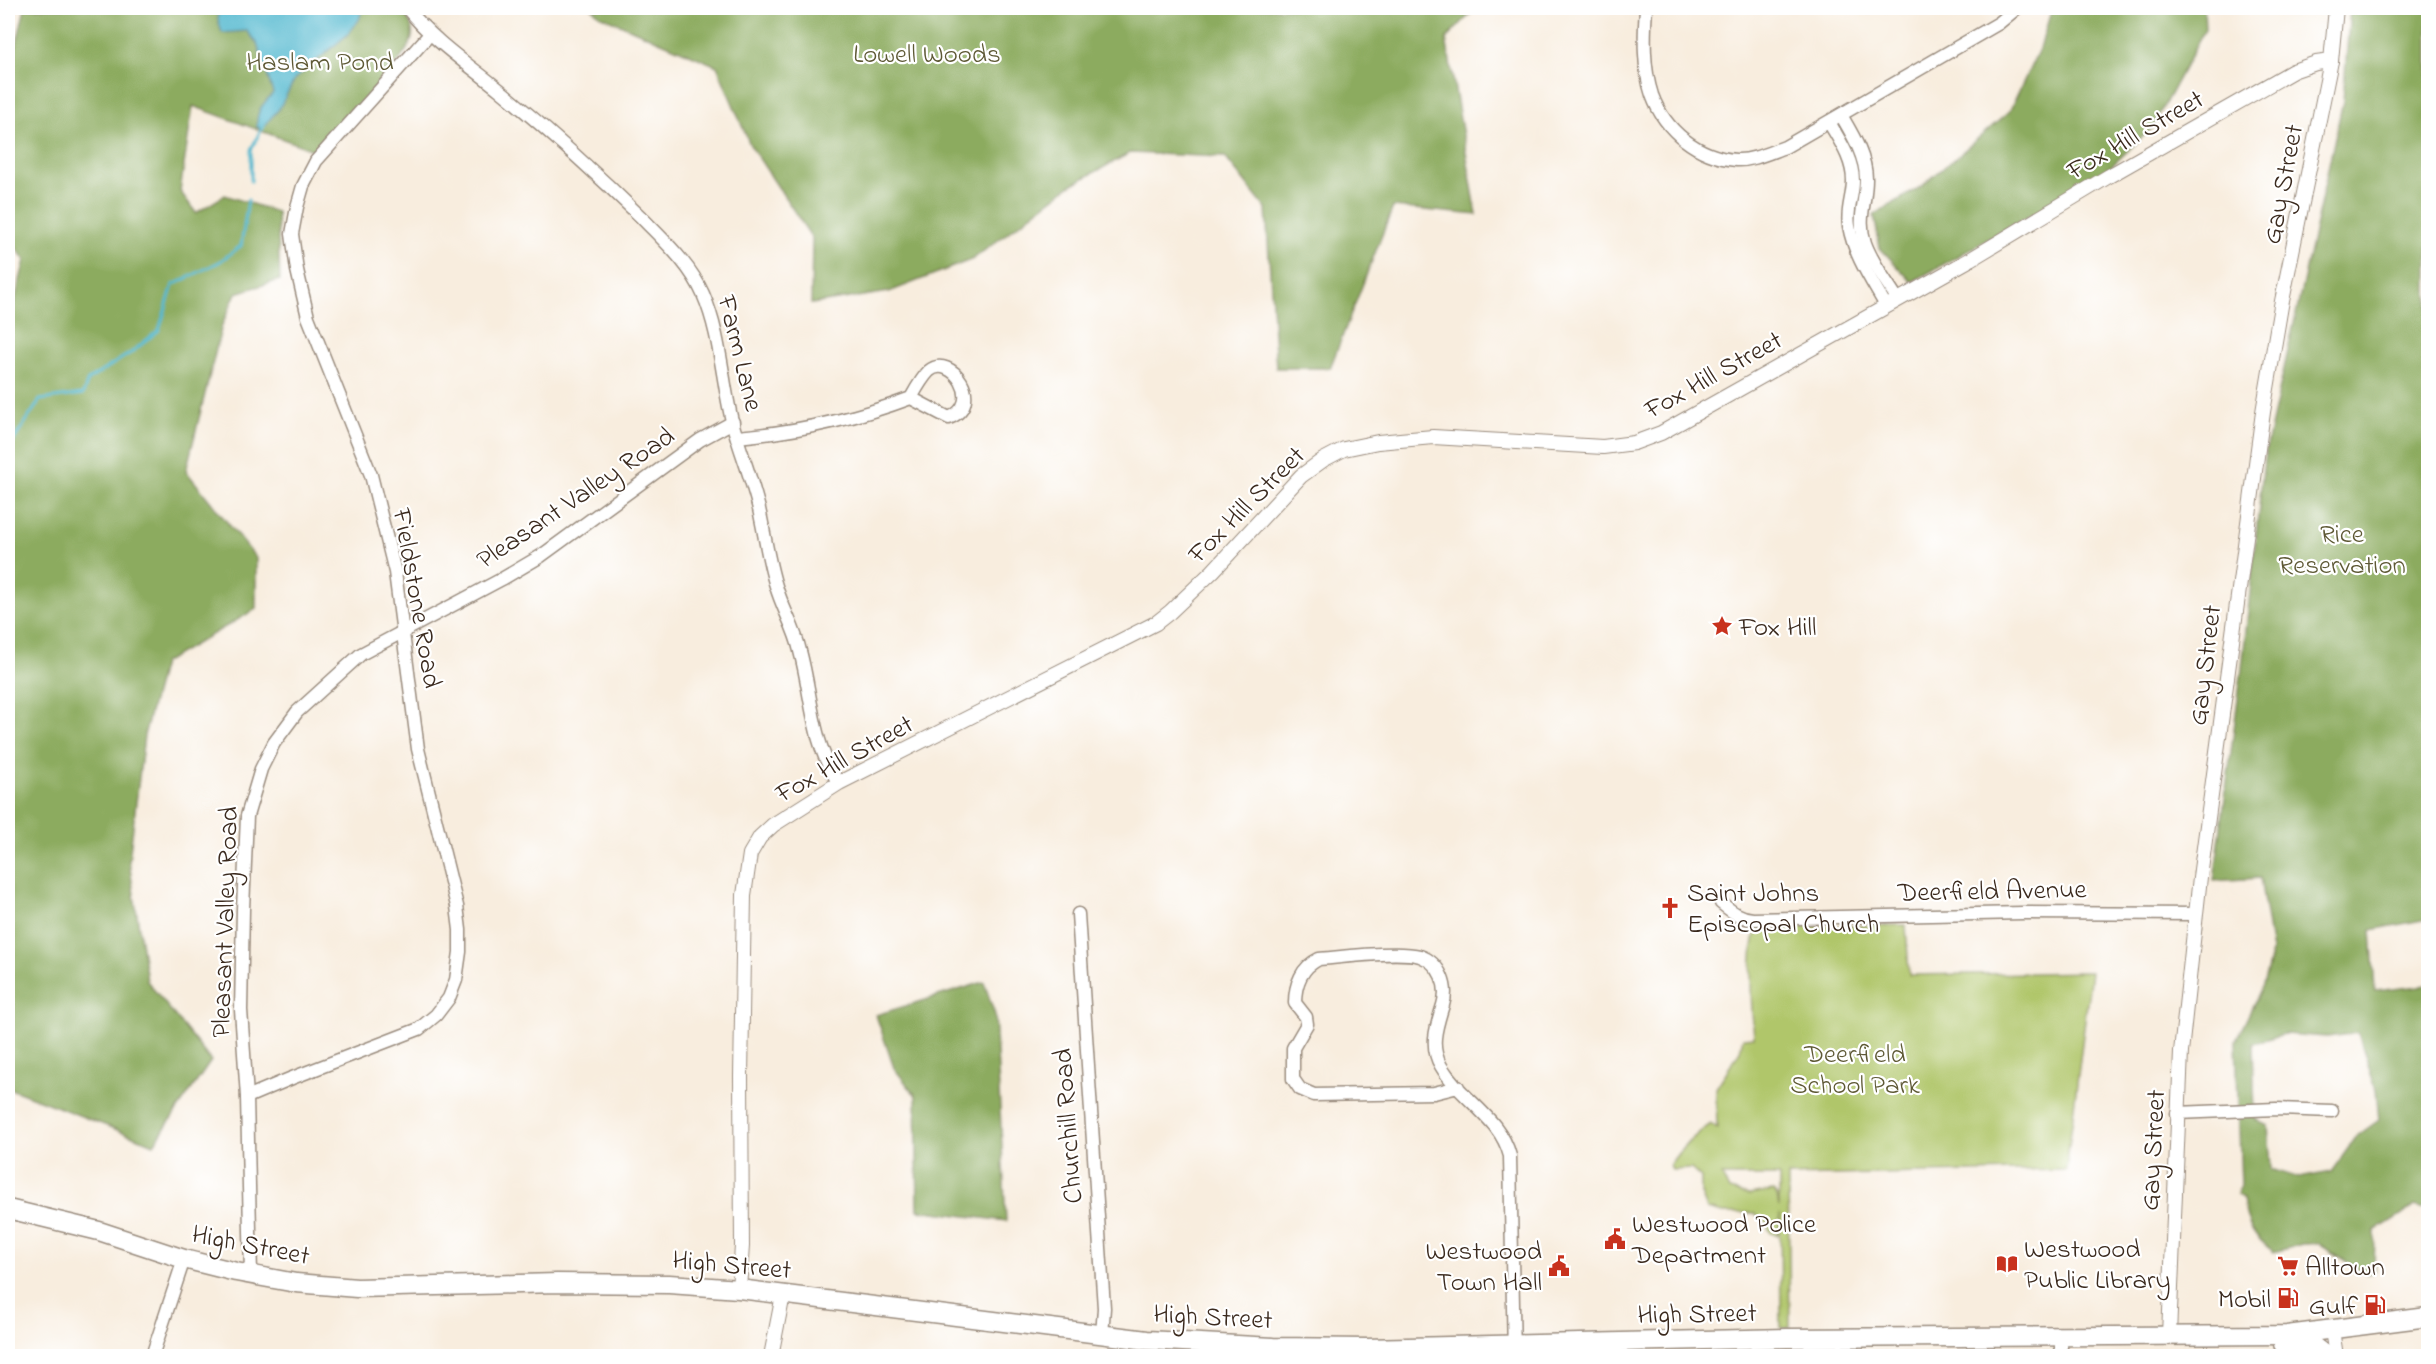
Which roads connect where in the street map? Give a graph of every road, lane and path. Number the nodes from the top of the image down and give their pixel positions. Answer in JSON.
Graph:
{"nodes":[{"id":1,"x":408,"y":8,"type":"edge"},
{"id":2,"x":1646,"y":8,"type":"edge"},
{"id":3,"x":2017,"y":8,"type":"edge"},
{"id":4,"x":2336,"y":8,"type":"edge"},
{"id":5,"x":430,"y":34,"type":"junction"},
{"id":6,"x":2331,"y":61,"type":"junction"},
{"id":7,"x":1841,"y":115,"type":"junction"},
{"id":8,"x":1828,"y":122,"type":"junction"},
{"id":9,"x":1892,"y":303,"type":"junction"},
{"id":10,"x":910,"y":398,"type":"junction"},
{"id":11,"x":733,"y":422,"type":"junction"},
{"id":12,"x":736,"y":436,"type":"junction"},
{"id":13,"x":402,"y":631,"type":"junction"},
{"id":14,"x":839,"y":783,"type":"junction"},
{"id":15,"x":1721,"y":903,"type":"dead end"},
{"id":16,"x":1078,"y":914,"type":"dead end"},
{"id":17,"x":2196,"y":914,"type":"junction"},
{"id":18,"x":1458,"y":1088,"type":"junction"},
{"id":19,"x":247,"y":1097,"type":"junction"},
{"id":20,"x":2332,"y":1111,"type":"dead end"},
{"id":21,"x":2177,"y":1113,"type":"junction"},
{"id":22,"x":8,"y":1209,"type":"edge"},
{"id":23,"x":184,"y":1259,"type":"junction"},
{"id":24,"x":251,"y":1275,"type":"junction"},
{"id":25,"x":739,"y":1289,"type":"junction"},
{"id":26,"x":783,"y":1295,"type":"junction"},
{"id":27,"x":2428,"y":1317,"type":"edge"},
{"id":28,"x":2332,"y":1330,"type":"junction"},
{"id":29,"x":1102,"y":1335,"type":"junction"},
{"id":30,"x":2061,"y":1335,"type":"junction"},
{"id":31,"x":2169,"y":1335,"type":"junction"},
{"id":32,"x":2256,"y":1335,"type":"junction"},
{"id":33,"x":1514,"y":1350,"type":"edge"},
{"id":34,"x":152,"y":1356,"type":"edge"},
{"id":35,"x":771,"y":1356,"type":"edge"},
{"id":36,"x":2061,"y":1356,"type":"edge"},
{"id":37,"x":2326,"y":1356,"type":"edge"},
{"id":38,"x":2336,"y":1356,"type":"edge"}],
"edges":[{"from":1,"to":5,"type":"street","name":"Farm Lane"},
{"from":2,"to":8,"type":"street"},
{"from":3,"to":7,"type":"street"},
{"from":4,"to":6,"type":"street","name":"Gay Street"},
{"from":5,"to":11,"type":"street","name":"Farm Lane"},
{"from":5,"to":13,"type":"street","name":"Fieldstone Road"},
{"from":6,"to":9,"type":"street","name":"Fox Hill Street"},
{"from":6,"to":17,"type":"street","name":"Gay Street"},
{"from":7,"to":8,"type":"street"},
{"from":7,"to":9,"type":"street"},
{"from":8,"to":9,"type":"street"},
{"from":9,"to":14,"type":"street","name":"Fox Hill Street"},
{"from":10,"to":10,"type":"street"},
{"from":10,"to":12,"type":"street"},
{"from":11,"to":12,"type":"street","name":"Farm Lane"},
{"from":11,"to":13,"type":"street","name":"Pleasant Valley Road"},
{"from":12,"to":14,"type":"street","name":"Farm Lane"},
{"from":13,"to":19,"type":"street","name":"Pleasant Valley Road"},
{"from":13,"to":19,"type":"street","name":"Fieldstone Road"},
{"from":14,"to":25,"type":"street","name":"Fox Hill Street"},
{"from":15,"to":17,"type":"street","name":"Deerfield Avenue"},
{"from":16,"to":29,"type":"street","name":"Churchill Road"},
{"from":17,"to":21,"type":"street","name":"Gay Street"},
{"from":18,"to":18,"type":"street"},
{"from":18,"to":33,"type":"street"},
{"from":19,"to":24,"type":"street","name":"Pleasant Valley Road"},
{"from":20,"to":21,"type":"street"},
{"from":21,"to":31,"type":"street","name":"Gay Street"},
{"from":22,"to":23,"type":"main road","name":"High Street"},
{"from":23,"to":24,"type":"main road","name":"High Street"},
{"from":23,"to":34,"type":"street"},
{"from":24,"to":25,"type":"main road","name":"High Street"},
{"from":25,"to":26,"type":"main road","name":"High Street"},
{"from":26,"to":29,"type":"main road","name":"High Street"},
{"from":26,"to":35,"type":"street"},
{"from":27,"to":28,"type":"main road","name":"High Street"},
{"from":28,"to":32,"type":"main road","name":"High Street"},
{"from":28,"to":38,"type":"street"},
{"from":29,"to":33,"type":"main road","name":"High Street"},
{"from":30,"to":31,"type":"main road","name":"High Street"},
{"from":30,"to":33,"type":"main road","name":"High Street"},
{"from":30,"to":36,"type":"street"},
{"from":31,"to":32,"type":"main road","name":"High Street"},
{"from":32,"to":37,"type":"main road"}]}
